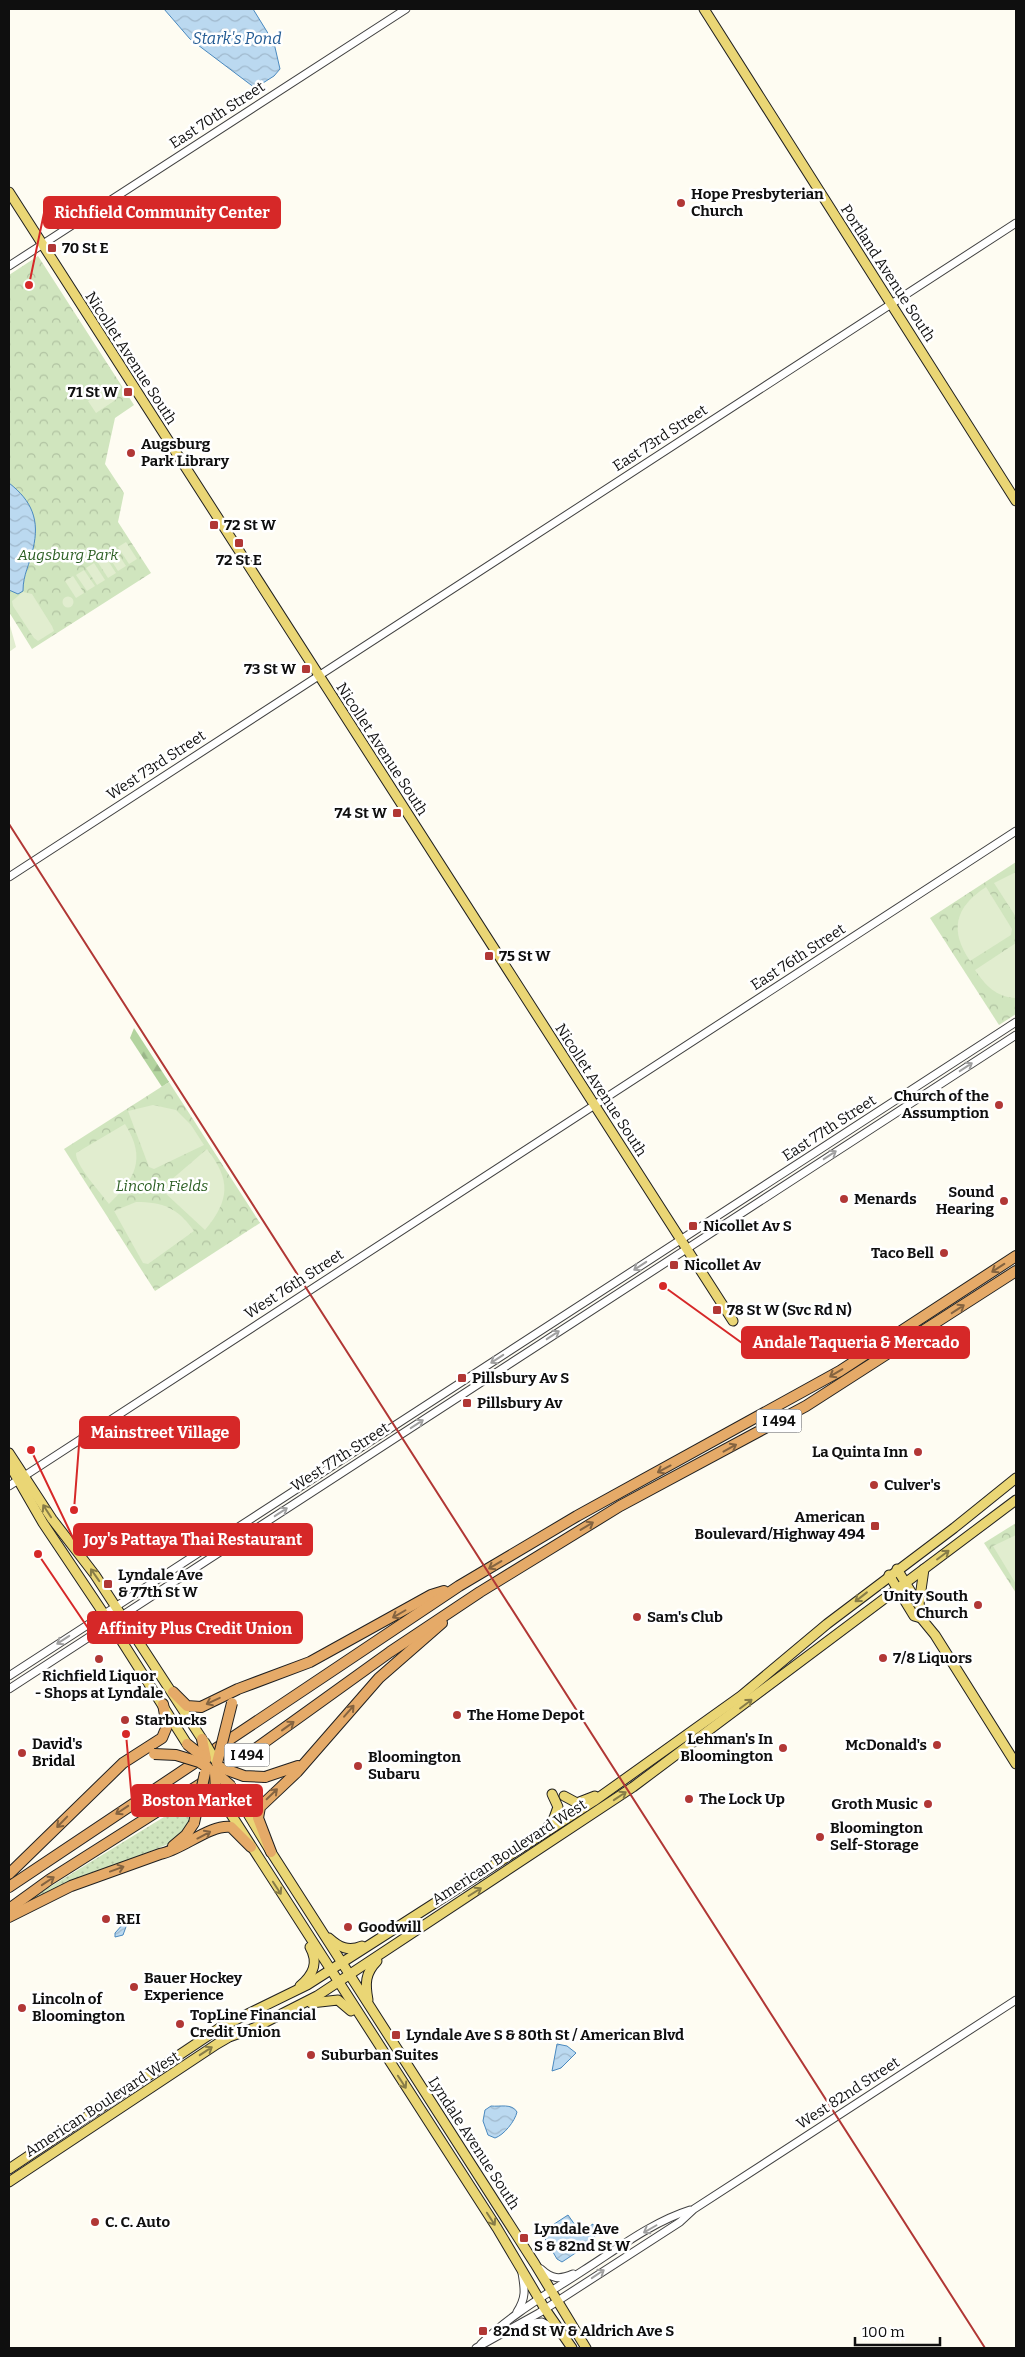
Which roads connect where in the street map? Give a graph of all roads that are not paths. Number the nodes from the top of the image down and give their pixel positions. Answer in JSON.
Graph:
{"nodes":[{"id":1,"x":406,"y":9,"type":"edge"},
{"id":2,"x":704,"y":9,"type":"edge"},
{"id":3,"x":9,"y":192,"type":"edge"},
{"id":4,"x":1016,"y":223,"type":"edge"},
{"id":5,"x":42,"y":244,"type":"junction"},
{"id":6,"x":9,"y":266,"type":"edge"},
{"id":7,"x":892,"y":304,"type":"junction"},
{"id":8,"x":1016,"y":501,"type":"edge"},
{"id":9,"x":319,"y":676,"type":"junction"},
{"id":10,"x":1016,"y":832,"type":"edge"},
{"id":11,"x":9,"y":877,"type":"edge"},
{"id":12,"x":1016,"y":1022,"type":"edge"},
{"id":13,"x":1016,"y":1035,"type":"edge"},
{"id":14,"x":595,"y":1106,"type":"junction"},
{"id":15,"x":817,"y":1152,"type":"junction"},
{"id":16,"x":766,"y":1197,"type":"junction"},
{"id":17,"x":681,"y":1240,"type":"junction"},
{"id":18,"x":686,"y":1248,"type":"junction"},
{"id":19,"x":1016,"y":1256,"type":"edge"},
{"id":20,"x":1016,"y":1271,"type":"edge"},
{"id":21,"x":733,"y":1321,"type":"dead end"},
{"id":22,"x":9,"y":1453,"type":"edge"},
{"id":23,"x":9,"y":1464,"type":"edge"},
{"id":24,"x":22,"y":1478,"type":"junction"},
{"id":25,"x":1016,"y":1478,"type":"edge"},
{"id":26,"x":9,"y":1486,"type":"edge"},
{"id":27,"x":988,"y":1498,"type":"junction"},
{"id":28,"x":1016,"y":1500,"type":"edge"},
{"id":29,"x":999,"y":1512,"type":"junction"},
{"id":30,"x":897,"y":1569,"type":"junction"},
{"id":31,"x":924,"y":1569,"type":"junction"},
{"id":32,"x":889,"y":1575,"type":"junction"},
{"id":33,"x":906,"y":1583,"type":"junction"},
{"id":34,"x":459,"y":1586,"type":"junction"},
{"id":35,"x":898,"y":1590,"type":"junction"},
{"id":36,"x":480,"y":1592,"type":"junction"},
{"id":37,"x":919,"y":1605,"type":"junction"},
{"id":38,"x":116,"y":1606,"type":"junction"},
{"id":39,"x":104,"y":1614,"type":"junction"},
{"id":40,"x":123,"y":1616,"type":"junction"},
{"id":41,"x":921,"y":1618,"type":"junction"},
{"id":42,"x":110,"y":1623,"type":"junction"},
{"id":43,"x":808,"y":1640,"type":"junction"},
{"id":44,"x":816,"y":1650,"type":"junction"},
{"id":45,"x":9,"y":1676,"type":"edge"},
{"id":46,"x":257,"y":1682,"type":"junction"},
{"id":47,"x":9,"y":1689,"type":"edge"},
{"id":48,"x":173,"y":1692,"type":"junction"},
{"id":49,"x":163,"y":1704,"type":"junction"},
{"id":50,"x":202,"y":1739,"type":"joint"},
{"id":51,"x":185,"y":1740,"type":"joint"},
{"id":52,"x":305,"y":1761,"type":"junction"},
{"id":53,"x":1016,"y":1764,"type":"edge"},
{"id":54,"x":210,"y":1766,"type":"junction"},
{"id":55,"x":109,"y":1776,"type":"junction"},
{"id":56,"x":231,"y":1786,"type":"joint"},
{"id":57,"x":613,"y":1788,"type":"junction"},
{"id":58,"x":216,"y":1791,"type":"joint"},
{"id":59,"x":552,"y":1794,"type":"dead end"},
{"id":60,"x":564,"y":1796,"type":"dead end"},
{"id":61,"x":542,"y":1834,"type":"junction"},
{"id":62,"x":251,"y":1847,"type":"junction"},
{"id":63,"x":271,"y":1852,"type":"junction"},
{"id":64,"x":160,"y":1854,"type":"junction"},
{"id":65,"x":9,"y":1874,"type":"edge"},
{"id":66,"x":9,"y":1887,"type":"edge"},
{"id":67,"x":9,"y":1909,"type":"edge"},
{"id":68,"x":9,"y":1917,"type":"edge"},
{"id":69,"x":304,"y":1931,"type":"junction"},
{"id":70,"x":322,"y":1931,"type":"junction"},
{"id":71,"x":378,"y":1940,"type":"junction"},
{"id":72,"x":386,"y":1952,"type":"junction"},
{"id":73,"x":342,"y":1963,"type":"junction"},
{"id":74,"x":330,"y":1971,"type":"junction"},
{"id":75,"x":350,"y":1975,"type":"junction"},
{"id":76,"x":338,"y":1983,"type":"junction"},
{"id":77,"x":290,"y":1994,"type":"junction"},
{"id":78,"x":1016,"y":2000,"type":"edge"},
{"id":79,"x":301,"y":2005,"type":"junction"},
{"id":80,"x":369,"y":2005,"type":"junction"},
{"id":81,"x":358,"y":2015,"type":"junction"},
{"id":82,"x":9,"y":2169,"type":"edge"},
{"id":83,"x":9,"y":2182,"type":"edge"},
{"id":84,"x":694,"y":2209,"type":"junction"},
{"id":85,"x":535,"y":2264,"type":"junction"},
{"id":86,"x":583,"y":2271,"type":"junction"},
{"id":87,"x":522,"y":2273,"type":"junction"},
{"id":88,"x":551,"y":2292,"type":"junction"},
{"id":89,"x":539,"y":2300,"type":"junction"},
{"id":90,"x":557,"y":2301,"type":"junction"},
{"id":91,"x":545,"y":2309,"type":"junction"},
{"id":92,"x":516,"y":2315,"type":"junction"},
{"id":93,"x":519,"y":2326,"type":"junction"},
{"id":94,"x":560,"y":2331,"type":"junction"},
{"id":95,"x":477,"y":2348,"type":"edge"},
{"id":96,"x":572,"y":2348,"type":"edge"},
{"id":97,"x":586,"y":2348,"type":"edge"}],
"edges":[{"from":1,"to":5,"type":"street","name":"East 70th Street"},
{"from":2,"to":7,"type":"main road","name":"Portland Avenue South"},
{"from":3,"to":5,"type":"main road","name":"Nicollet Avenue South"},
{"from":4,"to":7,"type":"street","name":"East 73rd Street"},
{"from":5,"to":6,"type":"street","name":"East 70th Street"},
{"from":5,"to":9,"type":"main road","name":"Nicollet Avenue South"},
{"from":7,"to":8,"type":"main road","name":"Portland Avenue South"},
{"from":7,"to":9,"type":"street","name":"East 73rd Street"},
{"from":9,"to":11,"type":"street","name":"West 73rd Street"},
{"from":9,"to":14,"type":"main road","name":"Nicollet Avenue South"},
{"from":10,"to":14,"type":"street","name":"East 76th Street"},
{"from":12,"to":15,"type":"street","name":"East 77th Street"},
{"from":16,"to":13,"type":"street","name":"East 77th Street","one_way":true},
{"from":14,"to":17,"type":"main road","name":"Nicollet Avenue South"},
{"from":14,"to":24,"type":"street","name":"West 76th Street"},
{"from":15,"to":16,"type":"street"},
{"from":15,"to":17,"type":"street","name":"East 77th Street"},
{"from":16,"to":18,"type":"street","name":"East 77th Street"},
{"from":17,"to":18,"type":"main road","name":"Nicollet Avenue South"},
{"from":17,"to":38,"type":"street","name":"West 77th Street","one_way":true},
{"from":18,"to":21,"type":"main road","name":"Nicollet Avenue South"},
{"from":40,"to":18,"type":"street","name":"West 77th Street","one_way":true},
{"from":19,"to":34,"type":"highway","number":"I 494","one_way":true},
{"from":36,"to":20,"type":"highway","number":"I 494","one_way":true},
{"from":22,"to":24,"type":"main road"},
{"from":23,"to":24,"type":"main road"},
{"from":24,"to":26,"type":"street","name":"West 76th Street"},
{"from":38,"to":24,"type":"main road","one_way":true},
{"from":24,"to":39,"type":"main road"},
{"from":25,"to":27,"type":"main road","name":"American Boulevard West"},
{"from":27,"to":29,"type":"main road"},
{"from":27,"to":30,"type":"main road","name":"American Boulevard West"},
{"from":28,"to":29,"type":"main road","name":"American Boulevard West"},
{"from":31,"to":29,"type":"main road","name":"American Boulevard West","one_way":true},
{"from":30,"to":32,"type":"main road","name":"American Boulevard West"},
{"from":30,"to":33,"type":"main road"},
{"from":31,"to":33,"type":"main road","name":"American Boulevard West"},
{"from":31,"to":37,"type":"main road"},
{"from":32,"to":35,"type":"main road"},
{"from":32,"to":43,"type":"main road","name":"American Boulevard West","one_way":true},
{"from":33,"to":35,"type":"main road","name":"American Boulevard West"},
{"from":33,"to":37,"type":"main road"},
{"from":34,"to":46,"type":"highway","one_way":true},
{"from":34,"to":66,"type":"highway","number":"I 494","one_way":true},
{"from":35,"to":41,"type":"main road"},
{"from":35,"to":44,"type":"main road","name":"American Boulevard West"},
{"from":52,"to":36,"type":"highway","one_way":true},
{"from":67,"to":36,"type":"highway","number":"I 494","one_way":true},
{"from":37,"to":41,"type":"main road"},
{"from":38,"to":39,"type":"street","name":"West 77th Street"},
{"from":38,"to":40,"type":"main road"},
{"from":39,"to":42,"type":"main road"},
{"from":39,"to":45,"type":"street","name":"West 77th Street","one_way":true},
{"from":40,"to":42,"type":"street","name":"West 77th Street"},
{"from":40,"to":48,"type":"main road"},
{"from":41,"to":53,"type":"main road"},
{"from":42,"to":47,"type":"street","name":"West 77th Street"},
{"from":42,"to":49,"type":"main road"},
{"from":43,"to":44,"type":"main road"},
{"from":43,"to":57,"type":"main road","name":"American Boulevard West"},
{"from":72,"to":44,"type":"main road","name":"American Boulevard West","one_way":true},
{"from":46,"to":48,"type":"highway","one_way":true},
{"from":46,"to":54,"type":"highway","bridge":true},
{"from":48,"to":50,"type":"main road"},
{"from":49,"to":51,"type":"main road"},
{"from":49,"to":55,"type":"highway"},
{"from":50,"to":54,"type":"highway","bridge":true},
{"from":51,"to":54,"type":"highway","bridge":true},
{"from":52,"to":54,"type":"highway","bridge":true},
{"from":63,"to":52,"type":"highway","one_way":true},
{"from":54,"to":55,"type":"highway","bridge":true},
{"from":54,"to":56,"type":"highway","bridge":true},
{"from":54,"to":58,"type":"highway","bridge":true},
{"from":54,"to":64,"type":"highway","bridge":true},
{"from":55,"to":65,"type":"highway","one_way":true},
{"from":56,"to":63,"type":"main road","name":"Lyndale Avenue South"},
{"from":57,"to":60,"type":"main road"},
{"from":57,"to":61,"type":"main road","name":"American Boulevard West"},
{"from":58,"to":62,"type":"main road","name":"Lyndale Avenue South"},
{"from":59,"to":61,"type":"main road"},
{"from":61,"to":71,"type":"main road","name":"American Boulevard West"},
{"from":64,"to":62,"type":"highway","one_way":true},
{"from":62,"to":69,"type":"main road","name":"Lyndale Avenue South","one_way":true},
{"from":63,"to":70,"type":"main road","name":"Lyndale Avenue South"},
{"from":68,"to":64,"type":"highway","one_way":true},
{"from":69,"to":74,"type":"main road","name":"Lyndale Avenue South"},
{"from":69,"to":77,"type":"main road"},
{"from":70,"to":71,"type":"main road"},
{"from":70,"to":73,"type":"main road","name":"Lyndale Avenue South"},
{"from":71,"to":73,"type":"main road","name":"American Boulevard West"},
{"from":72,"to":75,"type":"main road","name":"American Boulevard West"},
{"from":72,"to":80,"type":"main road"},
{"from":73,"to":74,"type":"main road","name":"American Boulevard West"},
{"from":73,"to":75,"type":"main road","name":"Lyndale Avenue South"},
{"from":74,"to":76,"type":"main road","name":"Lyndale Avenue South"},
{"from":74,"to":77,"type":"main road","name":"American Boulevard West"},
{"from":75,"to":76,"type":"main road","name":"American Boulevard West"},
{"from":75,"to":80,"type":"main road","name":"Lyndale Avenue South"},
{"from":76,"to":79,"type":"main road","name":"American Boulevard West"},
{"from":76,"to":81,"type":"main road","name":"Lyndale Avenue South"},
{"from":77,"to":82,"type":"main road","name":"American Boulevard West"},
{"from":78,"to":84,"type":"street","name":"West 82nd Street"},
{"from":79,"to":81,"type":"main road"},
{"from":83,"to":79,"type":"main road","name":"American Boulevard West","one_way":true},
{"from":80,"to":85,"type":"main road","name":"Lyndale Avenue South"},
{"from":81,"to":87,"type":"main road","name":"Lyndale Avenue South","one_way":true},
{"from":84,"to":86,"type":"street","name":"West 82nd Street","one_way":true},
{"from":90,"to":84,"type":"street","name":"West 82nd Street","one_way":true},
{"from":85,"to":86,"type":"street"},
{"from":85,"to":88,"type":"main road","name":"Lyndale Avenue South"},
{"from":86,"to":88,"type":"street","name":"West 82nd Street"},
{"from":87,"to":89,"type":"main road","name":"Lyndale Avenue South"},
{"from":87,"to":92,"type":"street"},
{"from":88,"to":89,"type":"street","name":"West 82nd Street"},
{"from":88,"to":90,"type":"main road","name":"Lyndale Avenue South"},
{"from":89,"to":91,"type":"main road","name":"Lyndale Avenue South"},
{"from":89,"to":92,"type":"street","name":"West 82nd Street"},
{"from":90,"to":91,"type":"street","name":"West 82nd Street"},
{"from":90,"to":97,"type":"main road","name":"Lyndale Avenue South"},
{"from":91,"to":93,"type":"street","name":"West 82nd Street"},
{"from":91,"to":94,"type":"main road","name":"Lyndale Avenue South"},
{"from":92,"to":95,"type":"street","name":"West 82nd Street"},
{"from":93,"to":94,"type":"street"},
{"from":93,"to":95,"type":"street","name":"West 82nd Street"},
{"from":94,"to":96,"type":"main road","name":"Lyndale Avenue South"}]}
